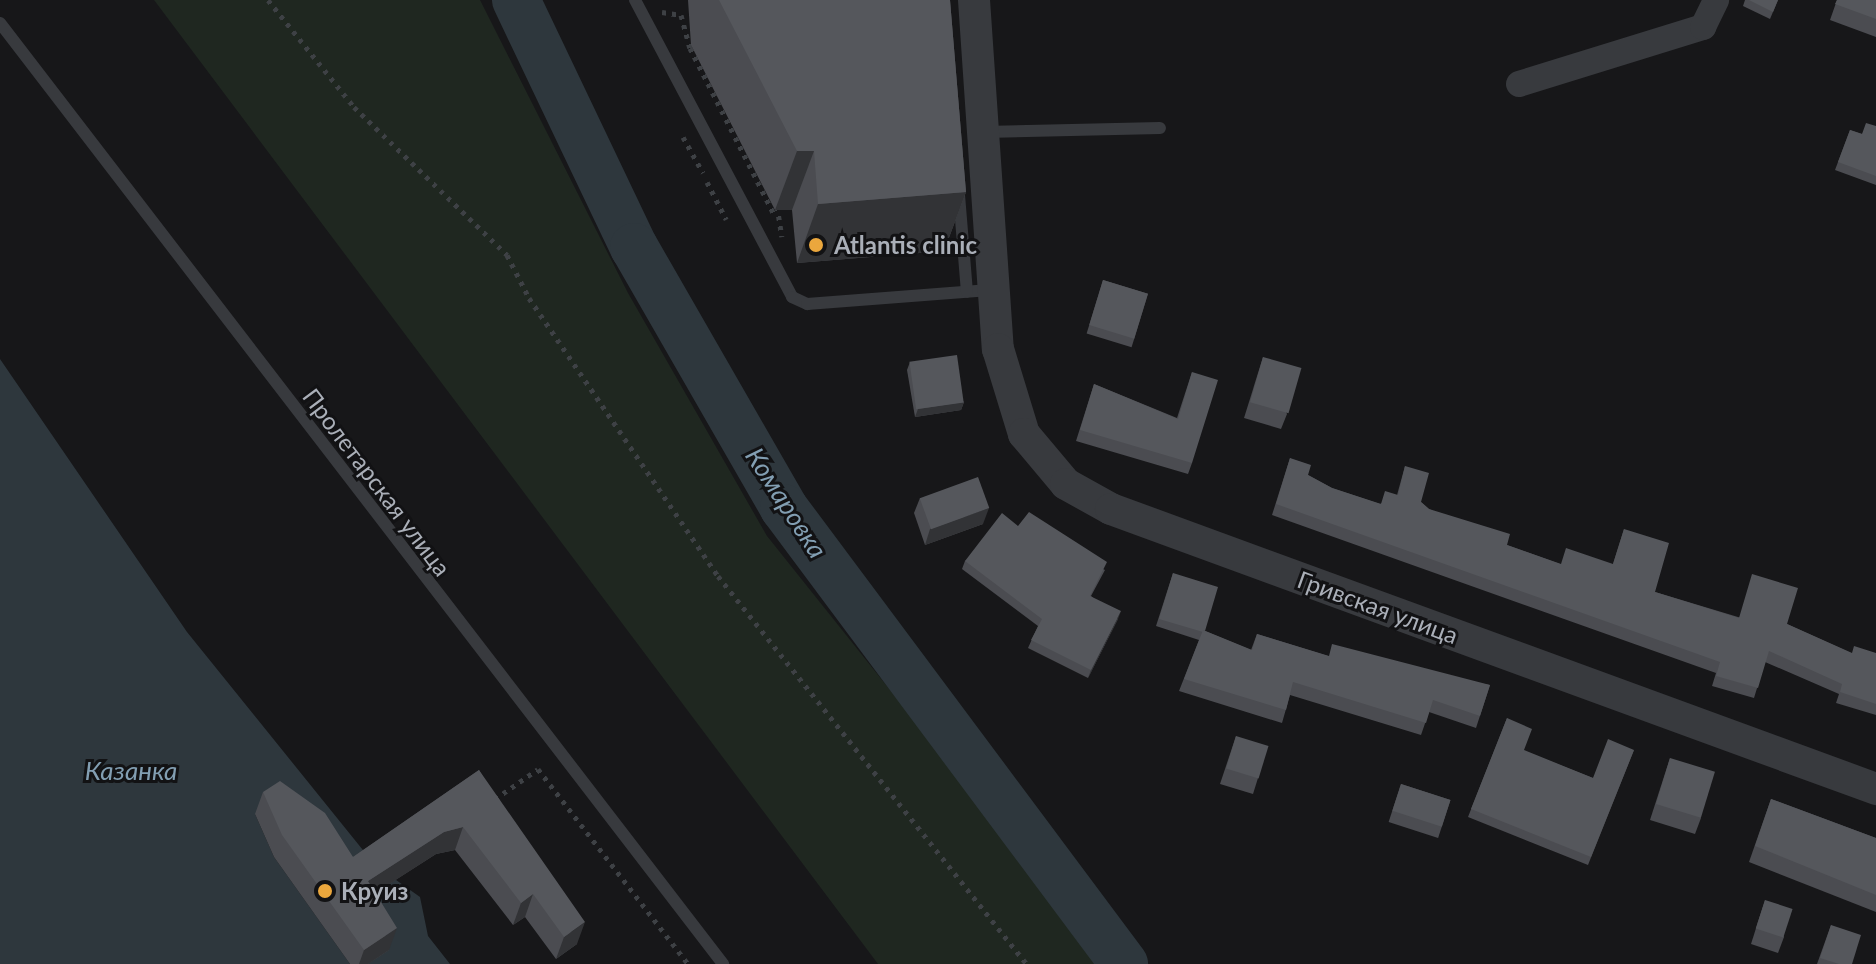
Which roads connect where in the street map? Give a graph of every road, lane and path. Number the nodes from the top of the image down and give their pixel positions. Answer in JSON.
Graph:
{"nodes":[{"id":1,"x":268,"y":0,"type":"edge"},
{"id":2,"x":635,"y":0,"type":"edge"},
{"id":3,"x":974,"y":0,"type":"edge"},
{"id":4,"x":1716,"y":0,"type":"edge"},
{"id":5,"x":641,"y":14,"type":"junction"},
{"id":6,"x":0,"y":23,"type":"edge"},
{"id":7,"x":1519,"y":84,"type":"dead end"},
{"id":8,"x":1160,"y":128,"type":"dead end"},
{"id":9,"x":980,"y":132,"type":"junction"},
{"id":10,"x":761,"y":159,"type":"dead end"},
{"id":11,"x":958,"y":185,"type":"edge"},
{"id":12,"x":983,"y":297,"type":"junction"},
{"id":13,"x":1876,"y":789,"type":"edge"},
{"id":14,"x":481,"y":809,"type":"edge"},
{"id":15,"x":688,"y":964,"type":"edge"},
{"id":16,"x":723,"y":964,"type":"edge"},
{"id":17,"x":1027,"y":964,"type":"edge"}],
"edges":[{"from":1,"to":17,"type":"path"},
{"from":2,"to":5,"type":"lane"},
{"from":3,"to":9,"type":"street","name":"Гривская улица"},
{"from":4,"to":7,"type":"street"},
{"from":5,"to":10,"type":"path"},
{"from":5,"to":12,"type":"lane"},
{"from":6,"to":16,"type":"lane","name":"Пролетарская улица"},
{"from":8,"to":9,"type":"lane"},
{"from":9,"to":12,"type":"street","name":"Гривская улица"},
{"from":11,"to":12,"type":"lane"},
{"from":12,"to":13,"type":"street","name":"Гривская улица"},
{"from":14,"to":15,"type":"path"}]}
